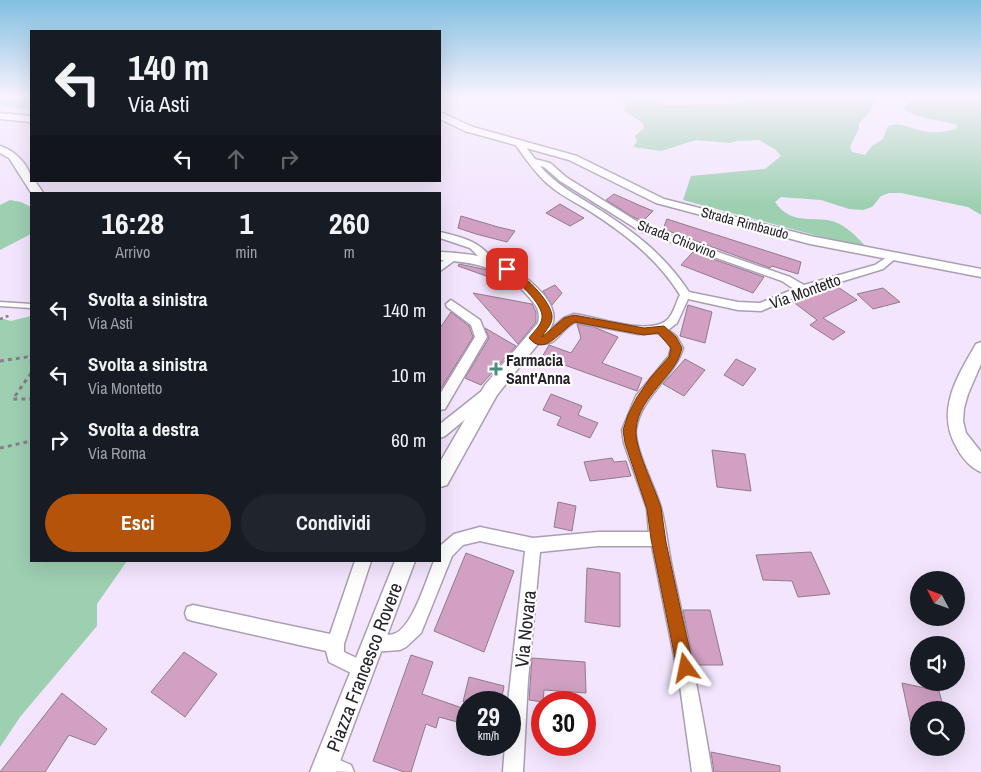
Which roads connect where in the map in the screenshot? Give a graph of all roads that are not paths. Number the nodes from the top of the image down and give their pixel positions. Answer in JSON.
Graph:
{"nodes":[{"id":1,"x":482,"y":133,"type":"edge"},
{"id":2,"x":519,"y":144,"type":"junction"},
{"id":3,"x":0,"y":149,"type":"edge"},
{"id":4,"x":532,"y":161,"type":"junction"},
{"id":5,"x":30,"y":182,"type":"edge"},
{"id":6,"x":441,"y":235,"type":"edge"},
{"id":7,"x":441,"y":256,"type":"edge"},
{"id":8,"x":454,"y":256,"type":"junction"},
{"id":9,"x":892,"y":257,"type":"junction"},
{"id":10,"x":481,"y":259,"type":"junction"},
{"id":11,"x":441,"y":267,"type":"edge"},
{"id":12,"x":981,"y":273,"type":"edge"},
{"id":13,"x":803,"y":289,"type":"junction"},
{"id":14,"x":685,"y":295,"type":"junction"},
{"id":15,"x":0,"y":304,"type":"edge"},
{"id":16,"x":451,"y":304,"type":"dead end"},
{"id":17,"x":30,"y":306,"type":"edge"},
{"id":18,"x":660,"y":329,"type":"junction"},
{"id":19,"x":535,"y":338,"type":"junction"},
{"id":20,"x":981,"y":348,"type":"edge"},
{"id":21,"x":492,"y":390,"type":"junction"},
{"id":22,"x":441,"y":402,"type":"edge"},
{"id":23,"x":441,"y":431,"type":"edge"},
{"id":24,"x":981,"y":464,"type":"edge"},
{"id":25,"x":441,"y":477,"type":"edge"},
{"id":26,"x":658,"y":539,"type":"junction"},
{"id":27,"x":533,"y":545,"type":"junction"},
{"id":28,"x":363,"y":562,"type":"edge"},
{"id":29,"x":405,"y":562,"type":"edge"},
{"id":30,"x":193,"y":613,"type":"dead end"},
{"id":31,"x":372,"y":643,"type":"junction"},
{"id":32,"x":335,"y":644,"type":"junction"},
{"id":33,"x":361,"y":669,"type":"junction"},
{"id":34,"x":331,"y":769,"type":"edge"},
{"id":35,"x":513,"y":772,"type":"edge"},
{"id":36,"x":702,"y":772,"type":"edge"}],
"edges":[{"from":1,"to":2,"type":"street","name":"Strada Rimbaudo"},
{"from":2,"to":4,"type":"street","name":"Strada Chiovino"},
{"from":2,"to":9,"type":"street","name":"Strada Rimbaudo"},
{"from":3,"to":5,"type":"street"},
{"from":4,"to":13,"type":"street","name":"Strada Chiovino"},
{"from":4,"to":14,"type":"street","name":"Strada Chiovino"},
{"from":6,"to":10,"type":"street"},
{"from":7,"to":8,"type":"street"},
{"from":8,"to":10,"type":"street"},
{"from":8,"to":11,"type":"street"},
{"from":9,"to":12,"type":"street","name":"Strada Rimbaudo"},
{"from":9,"to":13,"type":"street","name":"Via Montetto"},
{"from":10,"to":19,"type":"street"},
{"from":13,"to":14,"type":"street","name":"Via Montetto"},
{"from":14,"to":18,"type":"street"},
{"from":15,"to":17,"type":"lane"},
{"from":16,"to":22,"type":"street"},
{"from":18,"to":19,"type":"street"},
{"from":18,"to":26,"type":"street"},
{"from":19,"to":21,"type":"street"},
{"from":20,"to":24,"type":"street"},
{"from":21,"to":23,"type":"street"},
{"from":21,"to":25,"type":"street"},
{"from":26,"to":27,"type":"street"},
{"from":26,"to":36,"type":"street"},
{"from":27,"to":31,"type":"street"},
{"from":27,"to":35,"type":"street","name":"Via Novara"},
{"from":28,"to":32,"type":"street"},
{"from":29,"to":31,"type":"street","name":"Piazza Francesco Rovere"},
{"from":30,"to":32,"type":"street"},
{"from":31,"to":33,"type":"street","name":"Piazza Francesco Rovere"},
{"from":32,"to":33,"type":"street"},
{"from":33,"to":34,"type":"street","name":"Piazza Francesco Rovere"}]}
